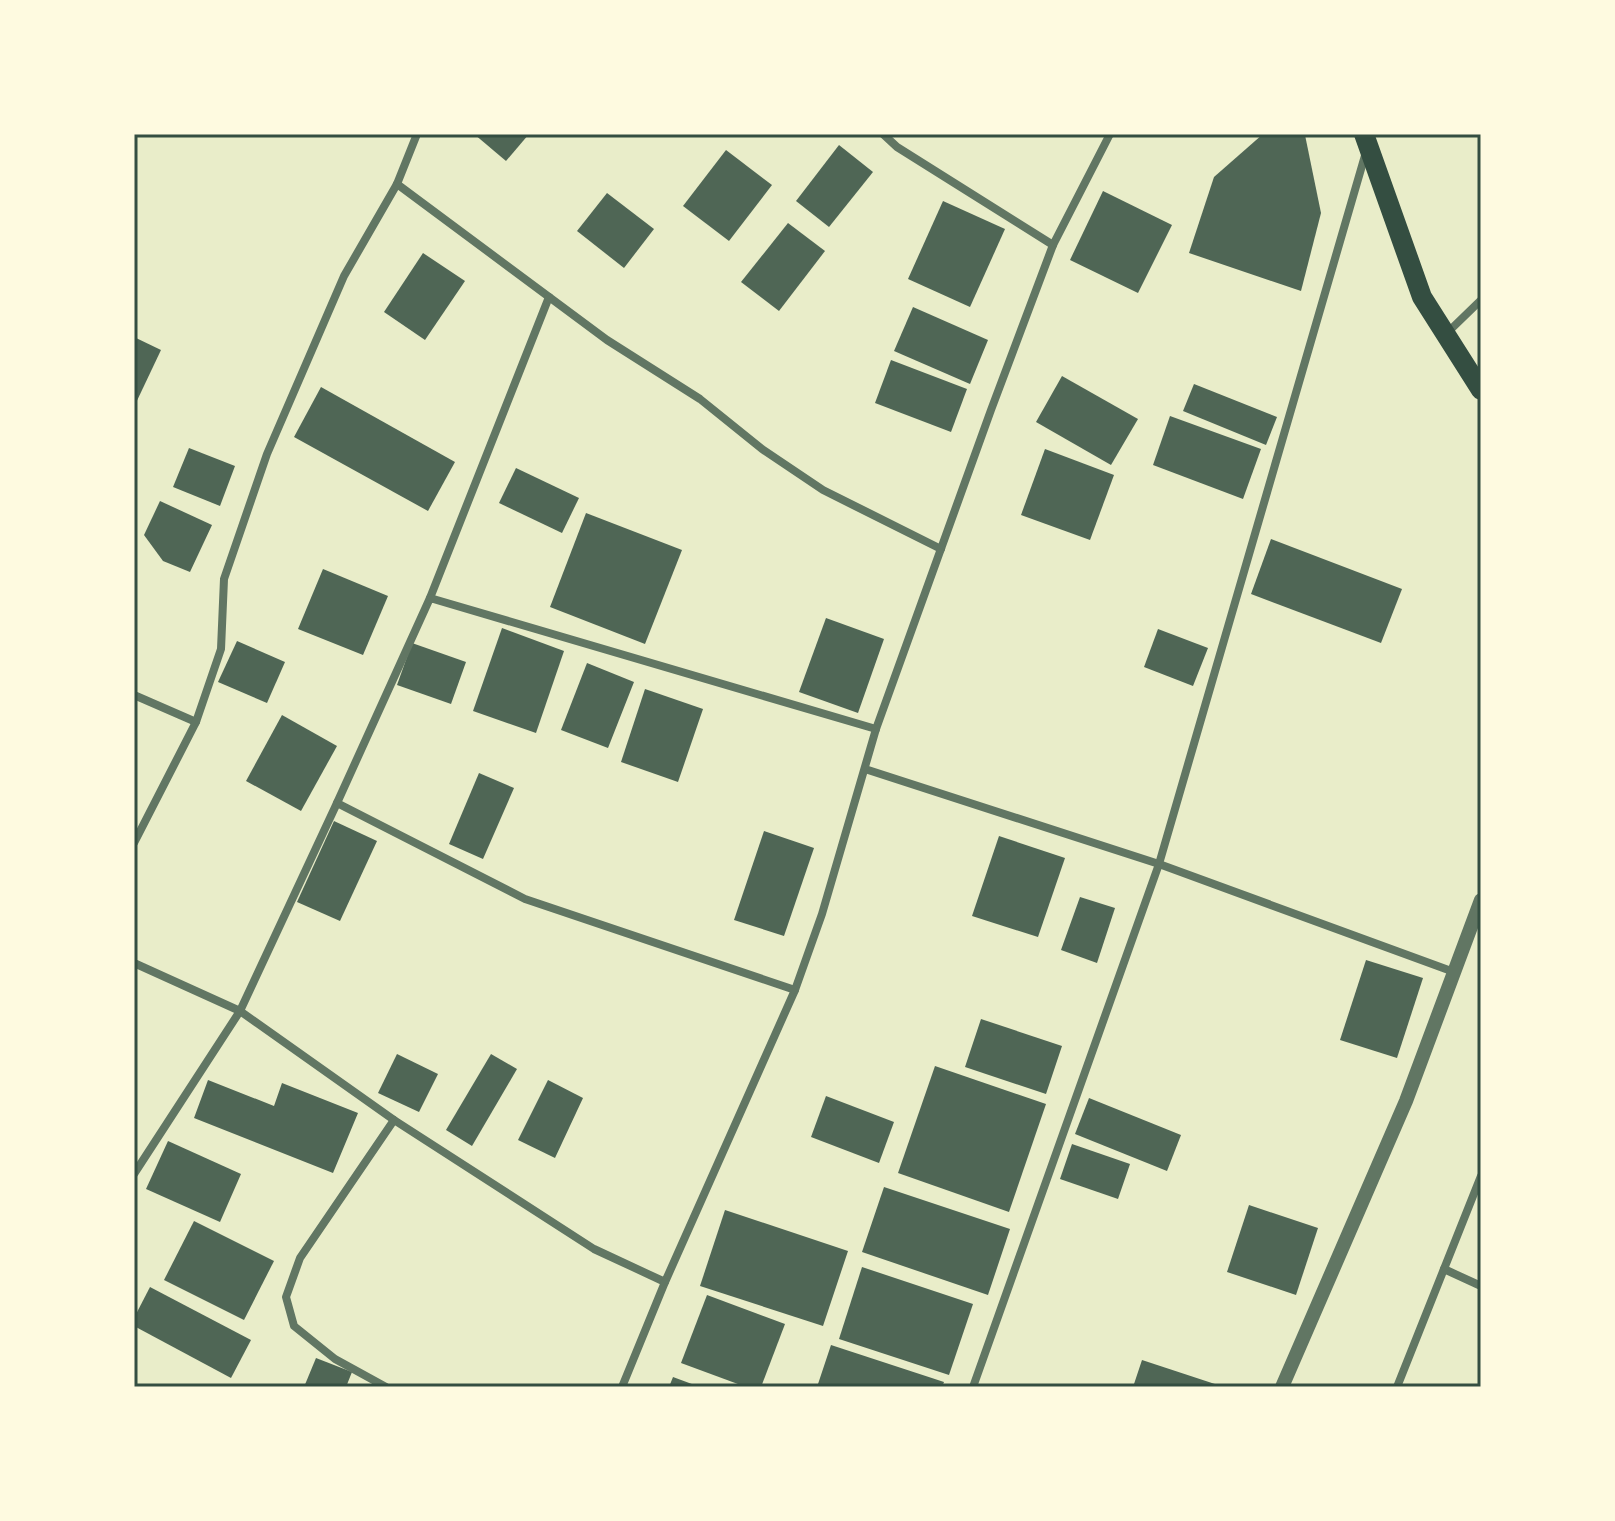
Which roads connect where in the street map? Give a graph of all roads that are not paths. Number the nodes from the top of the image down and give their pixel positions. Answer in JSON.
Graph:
{"nodes":[{"id":1,"x":417,"y":134,"type":"edge"},
{"id":2,"x":883,"y":134,"type":"edge"},
{"id":3,"x":1110,"y":134,"type":"edge"},
{"id":4,"x":1365,"y":140,"type":"edge"},
{"id":5,"x":397,"y":184,"type":"junction"},
{"id":6,"x":1053,"y":245,"type":"junction"},
{"id":7,"x":549,"y":297,"type":"junction"},
{"id":8,"x":1481,"y":300,"type":"edge"},
{"id":9,"x":1444,"y":335,"type":"junction"},
{"id":10,"x":1481,"y":390,"type":"edge"},
{"id":11,"x":941,"y":549,"type":"junction"},
{"id":12,"x":430,"y":598,"type":"junction"},
{"id":13,"x":134,"y":695,"type":"edge"},
{"id":14,"x":196,"y":722,"type":"junction"},
{"id":15,"x":876,"y":729,"type":"junction"},
{"id":16,"x":865,"y":769,"type":"junction"},
{"id":17,"x":337,"y":803,"type":"junction"},
{"id":18,"x":134,"y":843,"type":"edge"},
{"id":19,"x":1159,"y":864,"type":"junction"},
{"id":20,"x":1481,"y":900,"type":"edge"},
{"id":21,"x":134,"y":963,"type":"edge"},
{"id":22,"x":1454,"y":972,"type":"junction"},
{"id":23,"x":795,"y":990,"type":"junction"},
{"id":24,"x":240,"y":1011,"type":"junction"},
{"id":25,"x":394,"y":1120,"type":"junction"},
{"id":26,"x":134,"y":1174,"type":"edge"},
{"id":27,"x":1481,"y":1176,"type":"edge"},
{"id":28,"x":1444,"y":1269,"type":"junction"},
{"id":29,"x":665,"y":1282,"type":"junction"},
{"id":30,"x":1481,"y":1286,"type":"edge"},
{"id":31,"x":386,"y":1387,"type":"edge"},
{"id":32,"x":622,"y":1387,"type":"edge"},
{"id":33,"x":973,"y":1387,"type":"edge"},
{"id":34,"x":1282,"y":1387,"type":"edge"},
{"id":35,"x":1397,"y":1387,"type":"edge"}],
"edges":[{"from":1,"to":5,"type":"street"},
{"from":2,"to":6,"type":"street"},
{"from":3,"to":6,"type":"street"},
{"from":4,"to":9,"type":"main road"},
{"from":4,"to":19,"type":"street"},
{"from":5,"to":7,"type":"street"},
{"from":5,"to":14,"type":"street"},
{"from":6,"to":11,"type":"street"},
{"from":7,"to":11,"type":"street"},
{"from":7,"to":12,"type":"street"},
{"from":8,"to":9,"type":"street"},
{"from":9,"to":10,"type":"main road"},
{"from":11,"to":15,"type":"street"},
{"from":12,"to":15,"type":"street"},
{"from":12,"to":17,"type":"street"},
{"from":13,"to":14,"type":"street"},
{"from":14,"to":18,"type":"street"},
{"from":15,"to":16,"type":"street"},
{"from":16,"to":19,"type":"street"},
{"from":16,"to":23,"type":"street"},
{"from":17,"to":23,"type":"street"},
{"from":17,"to":24,"type":"street"},
{"from":19,"to":22,"type":"street"},
{"from":19,"to":33,"type":"street"},
{"from":20,"to":22,"type":"street"},
{"from":21,"to":24,"type":"street"},
{"from":22,"to":34,"type":"street"},
{"from":23,"to":29,"type":"street"},
{"from":24,"to":25,"type":"street"},
{"from":24,"to":26,"type":"street"},
{"from":25,"to":29,"type":"street"},
{"from":25,"to":31,"type":"street"},
{"from":27,"to":28,"type":"street"},
{"from":28,"to":30,"type":"street"},
{"from":28,"to":35,"type":"street"},
{"from":29,"to":32,"type":"street"}]}
